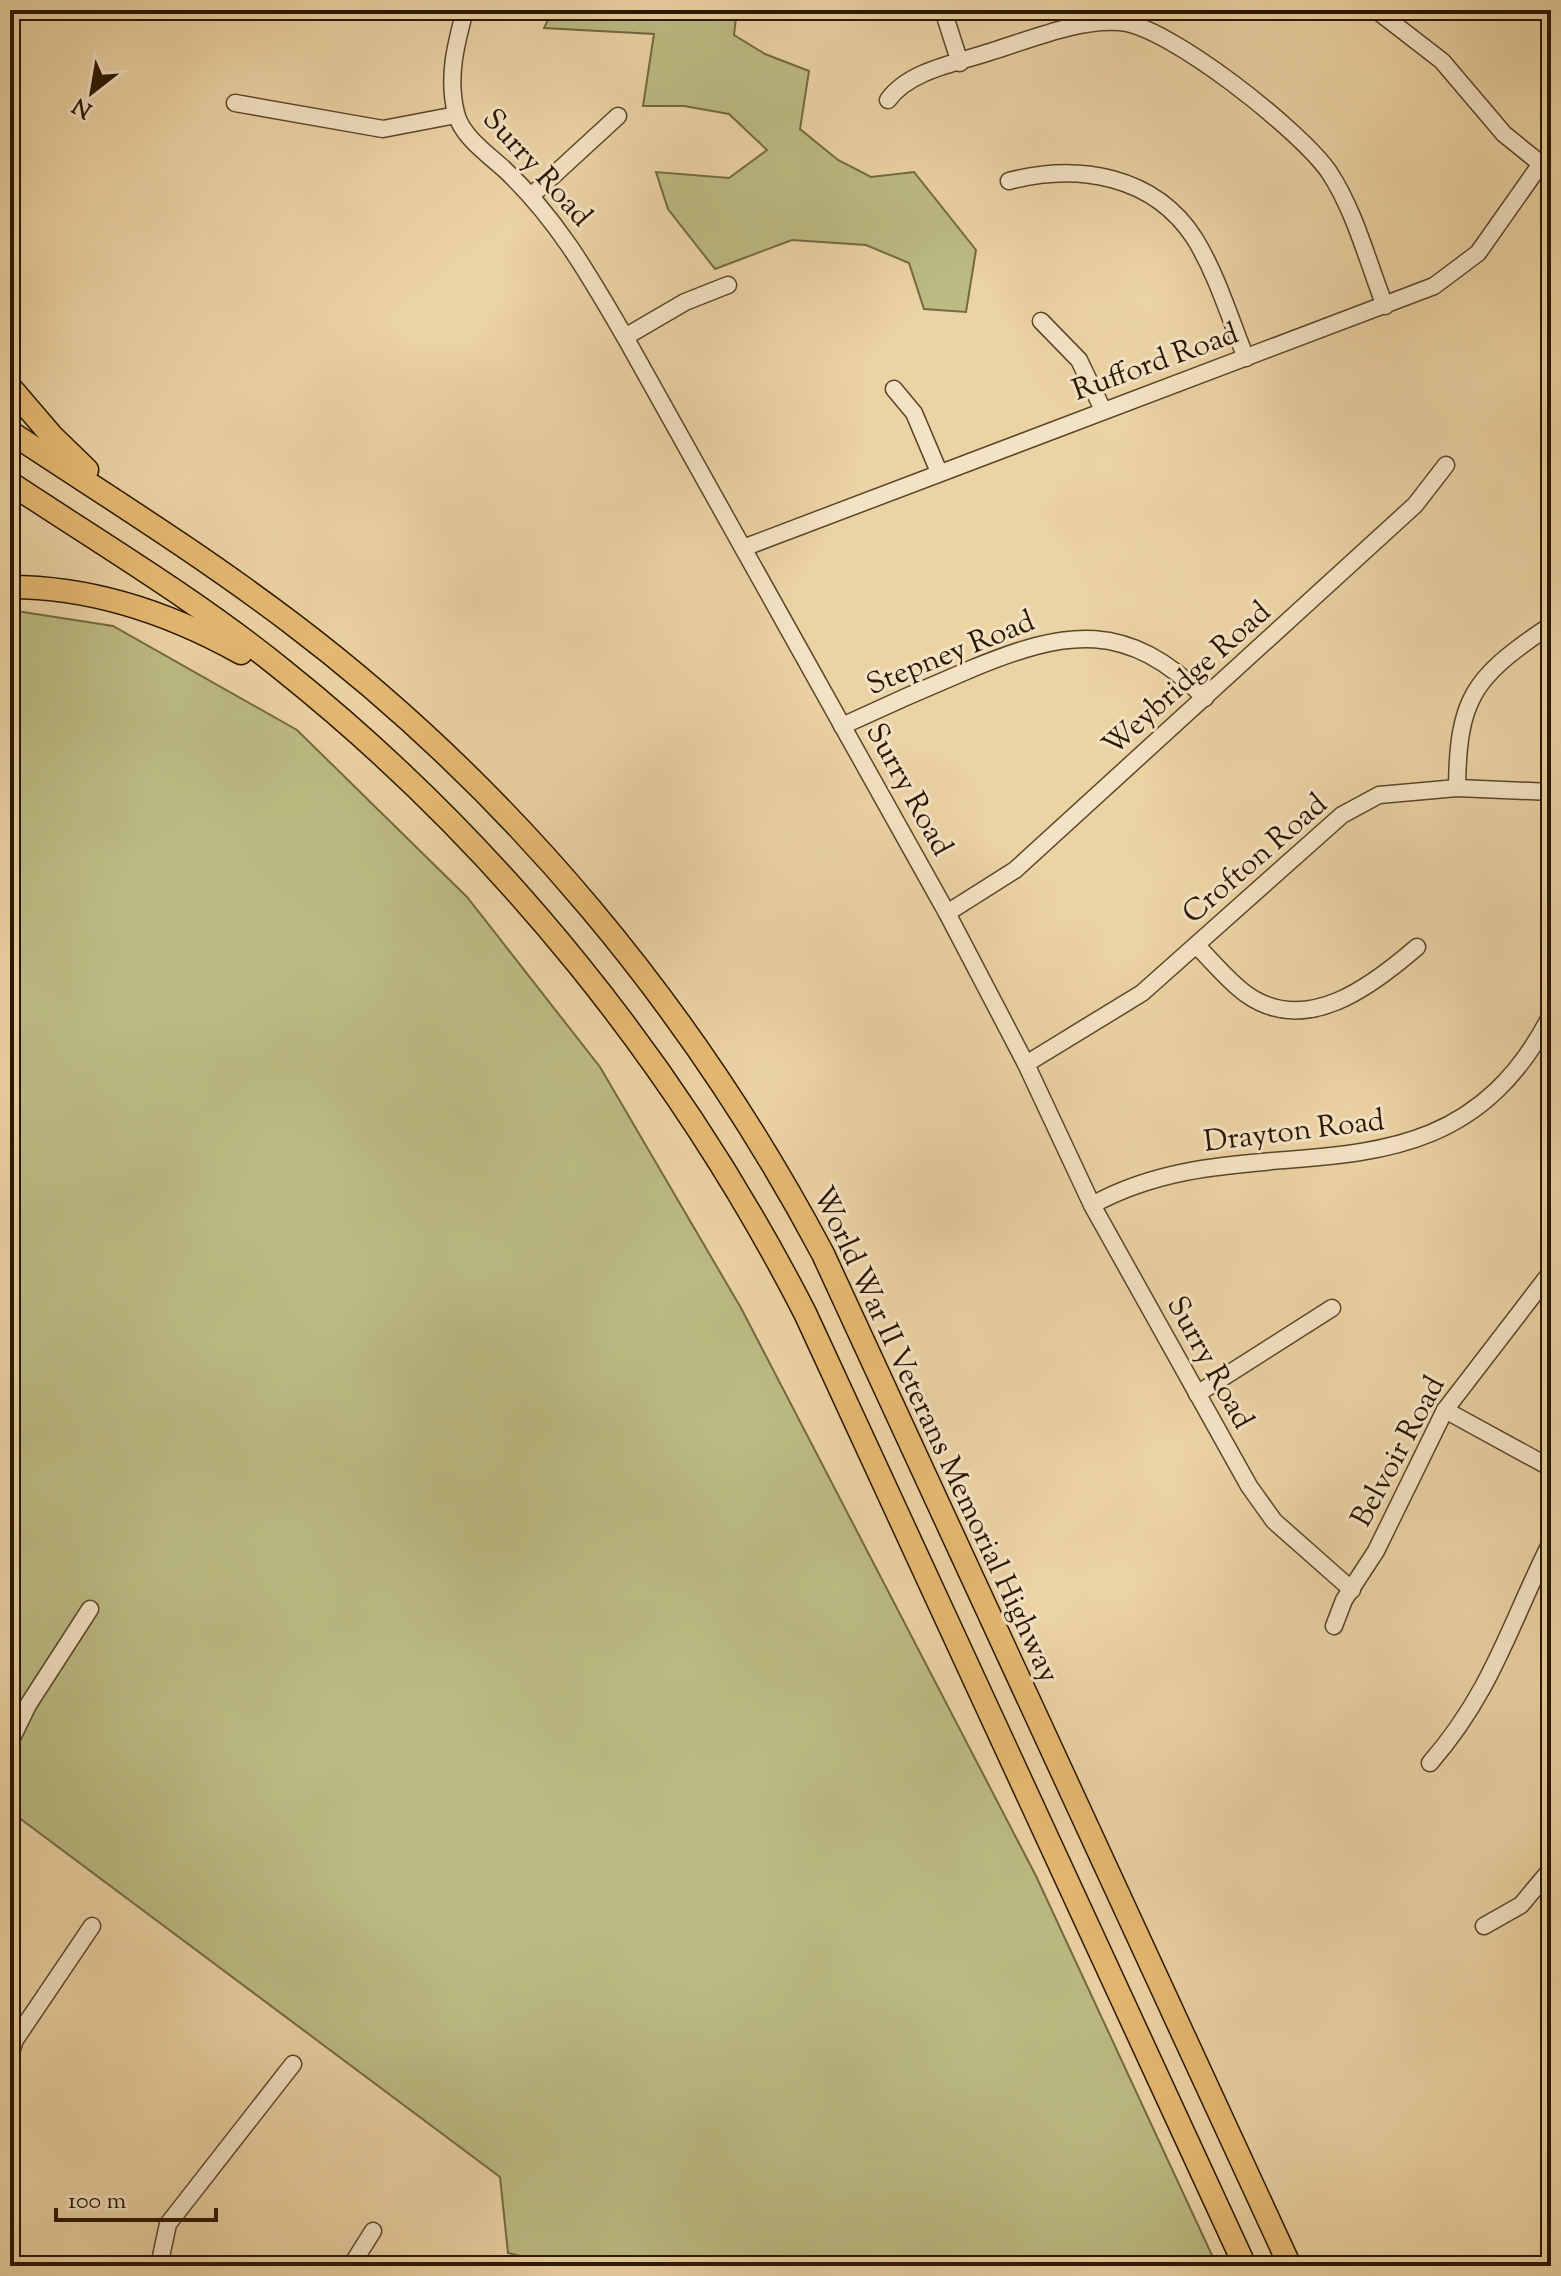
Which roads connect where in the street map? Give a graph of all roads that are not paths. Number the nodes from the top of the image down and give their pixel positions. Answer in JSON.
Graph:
{"nodes":[{"id":1,"x":465,"y":10,"type":"edge"},
{"id":2,"x":943,"y":10,"type":"edge"},
{"id":3,"x":1376,"y":10,"type":"edge"},
{"id":4,"x":960,"y":63,"type":"junction"},
{"id":5,"x":888,"y":100,"type":"dead end"},
{"id":6,"x":235,"y":103,"type":"dead end"},
{"id":7,"x":456,"y":115,"type":"junction"},
{"id":8,"x":618,"y":116,"type":"dead end"},
{"id":9,"x":1545,"y":168,"type":"edge"},
{"id":10,"x":1009,"y":181,"type":"dead end"},
{"id":11,"x":532,"y":195,"type":"junction"},
{"id":12,"x":728,"y":285,"type":"dead end"},
{"id":13,"x":1385,"y":306,"type":"junction"},
{"id":14,"x":1041,"y":321,"type":"dead end"},
{"id":15,"x":625,"y":337,"type":"junction"},
{"id":16,"x":1246,"y":358,"type":"junction"},
{"id":17,"x":10,"y":387,"type":"edge"},
{"id":18,"x":894,"y":389,"type":"dead end"},
{"id":19,"x":1103,"y":410,"type":"junction"},
{"id":20,"x":10,"y":432,"type":"edge"},
{"id":21,"x":1446,"y":465,"type":"dead end"},
{"id":22,"x":939,"y":472,"type":"junction"},
{"id":23,"x":10,"y":483,"type":"edge"},
{"id":24,"x":131,"y":512,"type":"junction"},
{"id":25,"x":743,"y":548,"type":"junction"},
{"id":26,"x":10,"y":587,"type":"edge"},
{"id":27,"x":1545,"y":629,"type":"dead end"},
{"id":28,"x":282,"y":669,"type":"junction"},
{"id":29,"x":1205,"y":698,"type":"junction"},
{"id":30,"x":842,"y":726,"type":"junction"},
{"id":31,"x":1457,"y":788,"type":"junction"},
{"id":32,"x":1551,"y":792,"type":"edge"},
{"id":33,"x":947,"y":913,"type":"junction"},
{"id":34,"x":1197,"y":946,"type":"junction"},
{"id":35,"x":1417,"y":947,"type":"dead end"},
{"id":36,"x":1551,"y":1015,"type":"edge"},
{"id":37,"x":1026,"y":1064,"type":"junction"},
{"id":38,"x":1092,"y":1205,"type":"junction"},
{"id":39,"x":1551,"y":1272,"type":"edge"},
{"id":40,"x":1332,"y":1308,"type":"dead end"},
{"id":41,"x":1197,"y":1394,"type":"junction"},
{"id":42,"x":1445,"y":1410,"type":"junction"},
{"id":43,"x":1551,"y":1468,"type":"edge"},
{"id":44,"x":1551,"y":1542,"type":"edge"},
{"id":45,"x":1352,"y":1590,"type":"junction"},
{"id":46,"x":90,"y":1609,"type":"dead end"},
{"id":47,"x":1334,"y":1626,"type":"dead end"},
{"id":48,"x":10,"y":1742,"type":"edge"},
{"id":49,"x":1430,"y":1763,"type":"dead end"},
{"id":50,"x":1551,"y":1869,"type":"edge"},
{"id":51,"x":92,"y":1926,"type":"dead end"},
{"id":52,"x":1484,"y":1926,"type":"dead end"},
{"id":53,"x":10,"y":2055,"type":"edge"},
{"id":54,"x":293,"y":2064,"type":"dead end"},
{"id":55,"x":373,"y":2231,"type":"dead end"},
{"id":56,"x":159,"y":2266,"type":"edge"},
{"id":57,"x":351,"y":2266,"type":"edge"},
{"id":58,"x":1245,"y":2266,"type":"edge"},
{"id":59,"x":1290,"y":2266,"type":"edge"}],
"edges":[{"from":1,"to":7,"type":"street","name":"Surry Road"},
{"from":2,"to":4,"type":"street"},
{"from":3,"to":9,"type":"street"},
{"from":4,"to":5,"type":"street"},
{"from":4,"to":13,"type":"street"},
{"from":6,"to":7,"type":"street"},
{"from":7,"to":11,"type":"street","name":"Surry Road"},
{"from":8,"to":11,"type":"street"},
{"from":9,"to":13,"type":"street","name":"Rufford Road"},
{"from":10,"to":16,"type":"street"},
{"from":11,"to":15,"type":"street","name":"Surry Road"},
{"from":12,"to":15,"type":"street"},
{"from":13,"to":16,"type":"street","name":"Rufford Road"},
{"from":14,"to":19,"type":"street"},
{"from":15,"to":25,"type":"street","name":"Surry Road"},
{"from":16,"to":19,"type":"street","name":"Rufford Road"},
{"from":17,"to":24,"type":"highway"},
{"from":18,"to":22,"type":"street"},
{"from":19,"to":22,"type":"street","name":"Rufford Road"},
{"from":20,"to":24,"type":"highway","name":"World War II Veterans Memorial Highway"},
{"from":21,"to":29,"type":"street","name":"Weybridge Road"},
{"from":22,"to":25,"type":"street","name":"Rufford Road"},
{"from":23,"to":28,"type":"highway"},
{"from":24,"to":59,"type":"highway","name":"World War II Veterans Memorial Highway"},
{"from":25,"to":30,"type":"street","name":"Surry Road"},
{"from":26,"to":28,"type":"highway"},
{"from":27,"to":31,"type":"street"},
{"from":28,"to":58,"type":"highway"},
{"from":29,"to":30,"type":"street","name":"Stepney Road"},
{"from":29,"to":33,"type":"street","name":"Weybridge Road"},
{"from":30,"to":33,"type":"street","name":"Surry Road"},
{"from":31,"to":32,"type":"street","name":"Crofton Road"},
{"from":31,"to":34,"type":"street","name":"Crofton Road"},
{"from":33,"to":37,"type":"street","name":"Surry Road"},
{"from":34,"to":35,"type":"street"},
{"from":34,"to":37,"type":"street","name":"Crofton Road"},
{"from":36,"to":38,"type":"street","name":"Drayton Road"},
{"from":37,"to":38,"type":"street","name":"Surry Road"},
{"from":38,"to":41,"type":"street","name":"Surry Road"},
{"from":39,"to":42,"type":"street","name":"Belvoir Road"},
{"from":40,"to":41,"type":"street"},
{"from":41,"to":45,"type":"street","name":"Surry Road"},
{"from":42,"to":43,"type":"street"},
{"from":42,"to":45,"type":"street","name":"Belvoir Road"},
{"from":44,"to":49,"type":"street"},
{"from":45,"to":47,"type":"street","name":"Belvoir Road"},
{"from":46,"to":48,"type":"street"},
{"from":50,"to":52,"type":"street"},
{"from":51,"to":53,"type":"street"},
{"from":54,"to":56,"type":"street"},
{"from":55,"to":57,"type":"street"}]}
